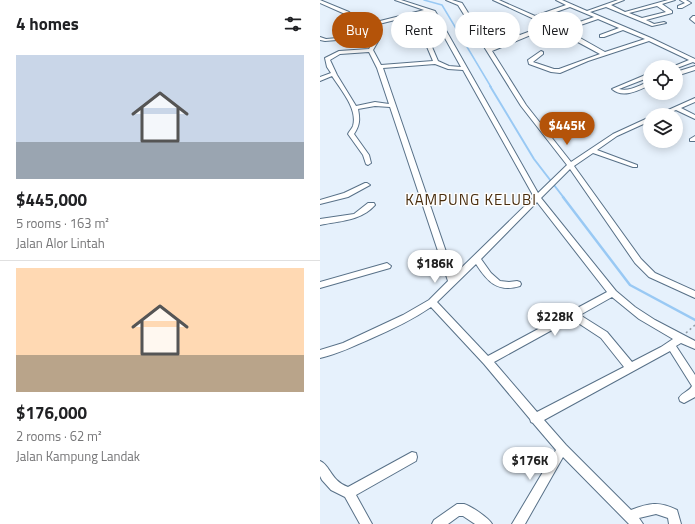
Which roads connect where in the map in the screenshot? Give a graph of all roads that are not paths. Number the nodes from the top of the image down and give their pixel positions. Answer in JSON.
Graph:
{"nodes":[{"id":1,"x":397,"y":0,"type":"edge"},
{"id":2,"x":448,"y":0,"type":"edge"},
{"id":3,"x":495,"y":0,"type":"edge"},
{"id":4,"x":558,"y":0,"type":"edge"},
{"id":5,"x":622,"y":0,"type":"edge"},
{"id":6,"x":673,"y":0,"type":"edge"},
{"id":7,"x":682,"y":0,"type":"edge"},
{"id":8,"x":320,"y":1,"type":"edge"},
{"id":9,"x":658,"y":4,"type":"junction"},
{"id":10,"x":571,"y":5,"type":"junction"},
{"id":11,"x":606,"y":6,"type":"junction"},
{"id":12,"x":680,"y":6,"type":"dead end"},
{"id":13,"x":429,"y":10,"type":"junction"},
{"id":14,"x":345,"y":12,"type":"edge"},
{"id":15,"x":421,"y":12,"type":"edge"},
{"id":16,"x":551,"y":12,"type":"edge"},
{"id":17,"x":587,"y":12,"type":"junction"},
{"id":18,"x":625,"y":14,"type":"junction"},
{"id":19,"x":528,"y":15,"type":"edge"},
{"id":20,"x":598,"y":16,"type":"junction"},
{"id":21,"x":695,"y":17,"type":"edge"},
{"id":22,"x":641,"y":20,"type":"junction"},
{"id":23,"x":583,"y":22,"type":"edge"},
{"id":24,"x":695,"y":22,"type":"edge"},
{"id":25,"x":664,"y":23,"type":"dead end"},
{"id":26,"x":623,"y":28,"type":"junction"},
{"id":27,"x":528,"y":34,"type":"edge"},
{"id":28,"x":602,"y":36,"type":"dead end"},
{"id":29,"x":520,"y":37,"type":"edge"},
{"id":30,"x":332,"y":39,"type":"edge"},
{"id":31,"x":649,"y":39,"type":"junction"},
{"id":32,"x":322,"y":40,"type":"edge"},
{"id":33,"x":583,"y":42,"type":"edge"},
{"id":34,"x":430,"y":48,"type":"edge"},
{"id":35,"x":494,"y":48,"type":"edge"},
{"id":36,"x":371,"y":50,"type":"joint"},
{"id":37,"x":489,"y":50,"type":"junction"},
{"id":38,"x":541,"y":53,"type":"dead end"},
{"id":39,"x":605,"y":54,"type":"junction"},
{"id":40,"x":694,"y":60,"type":"edge"},
{"id":41,"x":436,"y":62,"type":"junction"},
{"id":42,"x":683,"y":64,"type":"edge"},
{"id":43,"x":380,"y":67,"type":"junction"},
{"id":44,"x":695,"y":68,"type":"edge"},
{"id":45,"x":466,"y":69,"type":"junction"},
{"id":46,"x":683,"y":71,"type":"edge"},
{"id":47,"x":334,"y":74,"type":"junction"},
{"id":48,"x":643,"y":78,"type":"edge"},
{"id":49,"x":320,"y":79,"type":"edge"},
{"id":50,"x":643,"y":86,"type":"edge"},
{"id":51,"x":695,"y":100,"type":"edge"},
{"id":52,"x":393,"y":106,"type":"junction"},
{"id":53,"x":354,"y":108,"type":"junction"},
{"id":54,"x":676,"y":108,"type":"edge"},
{"id":55,"x":683,"y":111,"type":"edge"},
{"id":56,"x":695,"y":117,"type":"edge"},
{"id":57,"x":643,"y":122,"type":"edge"},
{"id":58,"x":593,"y":151,"type":"junction"},
{"id":59,"x":368,"y":163,"type":"dead end"},
{"id":60,"x":635,"y":166,"type":"dead end"},
{"id":61,"x":568,"y":168,"type":"junction"},
{"id":62,"x":367,"y":185,"type":"dead end"},
{"id":63,"x":540,"y":194,"type":"junction"},
{"id":64,"x":320,"y":202,"type":"edge"},
{"id":65,"x":371,"y":205,"type":"dead end"},
{"id":66,"x":320,"y":222,"type":"edge"},
{"id":67,"x":476,"y":258,"type":"junction"},
{"id":68,"x":387,"y":266,"type":"dead end"},
{"id":69,"x":452,"y":282,"type":"junction"},
{"id":70,"x":517,"y":284,"type":"dead end"},
{"id":71,"x":320,"y":285,"type":"edge"},
{"id":72,"x":613,"y":294,"type":"junction"},
{"id":73,"x":695,"y":295,"type":"edge"},
{"id":74,"x":432,"y":302,"type":"junction"},
{"id":75,"x":573,"y":315,"type":"junction"},
{"id":76,"x":680,"y":338,"type":"junction"},
{"id":77,"x":672,"y":345,"type":"junction"},
{"id":78,"x":695,"y":345,"type":"edge"},
{"id":79,"x":320,"y":354,"type":"edge"},
{"id":80,"x":487,"y":362,"type":"junction"},
{"id":81,"x":631,"y":368,"type":"junction"},
{"id":82,"x":695,"y":383,"type":"edge"},
{"id":83,"x":695,"y":389,"type":"edge"},
{"id":84,"x":684,"y":398,"type":"dead end"},
{"id":85,"x":535,"y":419,"type":"junction"},
{"id":86,"x":562,"y":449,"type":"junction"},
{"id":87,"x":412,"y":457,"type":"dead end"},
{"id":88,"x":320,"y":466,"type":"edge"},
{"id":89,"x":349,"y":493,"type":"junction"},
{"id":90,"x":633,"y":520,"type":"edge"},
{"id":91,"x":366,"y":524,"type":"edge"},
{"id":92,"x":438,"y":524,"type":"edge"},
{"id":93,"x":486,"y":524,"type":"edge"},
{"id":94,"x":518,"y":524,"type":"edge"},
{"id":95,"x":675,"y":524,"type":"edge"}],
"edges":[{"from":1,"to":13,"type":"street"},
{"from":2,"to":37,"type":"street"},
{"from":3,"to":19,"type":"street"},
{"from":4,"to":10,"type":"street"},
{"from":5,"to":11,"type":"street"},
{"from":6,"to":9,"type":"street"},
{"from":7,"to":12,"type":"street"},
{"from":8,"to":14,"type":"street"},
{"from":9,"to":18,"type":"street"},
{"from":9,"to":22,"type":"street"},
{"from":10,"to":16,"type":"street"},
{"from":10,"to":17,"type":"street"},
{"from":11,"to":17,"type":"street"},
{"from":11,"to":18,"type":"street"},
{"from":13,"to":15,"type":"street"},
{"from":13,"to":45,"type":"street"},
{"from":17,"to":20,"type":"street"},
{"from":18,"to":22,"type":"street"},
{"from":20,"to":23,"type":"street"},
{"from":20,"to":26,"type":"street"},
{"from":21,"to":24,"type":"street"},
{"from":22,"to":25,"type":"street"},
{"from":26,"to":28,"type":"street"},
{"from":26,"to":31,"type":"street"},
{"from":27,"to":29,"type":"street"},
{"from":30,"to":32,"type":"street"},
{"from":31,"to":39,"type":"street"},
{"from":31,"to":40,"type":"street"},
{"from":33,"to":39,"type":"street"},
{"from":34,"to":41,"type":"street"},
{"from":35,"to":37,"type":"street"},
{"from":36,"to":43,"type":"street"},
{"from":36,"to":47,"type":"street"},
{"from":37,"to":61,"type":"street"},
{"from":38,"to":39,"type":"street"},
{"from":40,"to":42,"type":"street"},
{"from":41,"to":43,"type":"street"},
{"from":41,"to":45,"type":"street"},
{"from":43,"to":52,"type":"street"},
{"from":44,"to":46,"type":"street"},
{"from":45,"to":63,"type":"street"},
{"from":47,"to":49,"type":"street"},
{"from":47,"to":53,"type":"street"},
{"from":48,"to":50,"type":"street"},
{"from":51,"to":54,"type":"street"},
{"from":52,"to":53,"type":"street"},
{"from":52,"to":69,"type":"street"},
{"from":53,"to":59,"type":"street"},
{"from":55,"to":56,"type":"street"},
{"from":57,"to":58,"type":"street"},
{"from":58,"to":60,"type":"street"},
{"from":58,"to":61,"type":"street"},
{"from":61,"to":63,"type":"street"},
{"from":61,"to":73,"type":"street"},
{"from":62,"to":64,"type":"street"},
{"from":63,"to":67,"type":"street"},
{"from":63,"to":72,"type":"street"},
{"from":65,"to":66,"type":"street"},
{"from":67,"to":69,"type":"street"},
{"from":67,"to":70,"type":"street"},
{"from":68,"to":71,"type":"street"},
{"from":69,"to":74,"type":"street"},
{"from":72,"to":75,"type":"street"},
{"from":72,"to":76,"type":"street"},
{"from":74,"to":79,"type":"street"},
{"from":74,"to":80,"type":"street"},
{"from":75,"to":80,"type":"street"},
{"from":75,"to":81,"type":"street"},
{"from":76,"to":77,"type":"street"},
{"from":76,"to":78,"type":"street"},
{"from":77,"to":81,"type":"street"},
{"from":77,"to":82,"type":"street"},
{"from":80,"to":85,"type":"street"},
{"from":81,"to":85,"type":"street"},
{"from":83,"to":84,"type":"street"},
{"from":85,"to":86,"type":"street"},
{"from":86,"to":90,"type":"street"},
{"from":86,"to":94,"type":"street"},
{"from":87,"to":89,"type":"street"},
{"from":88,"to":89,"type":"street"},
{"from":89,"to":91,"type":"street"},
{"from":90,"to":95,"type":"street"},
{"from":92,"to":93,"type":"street"}]}
